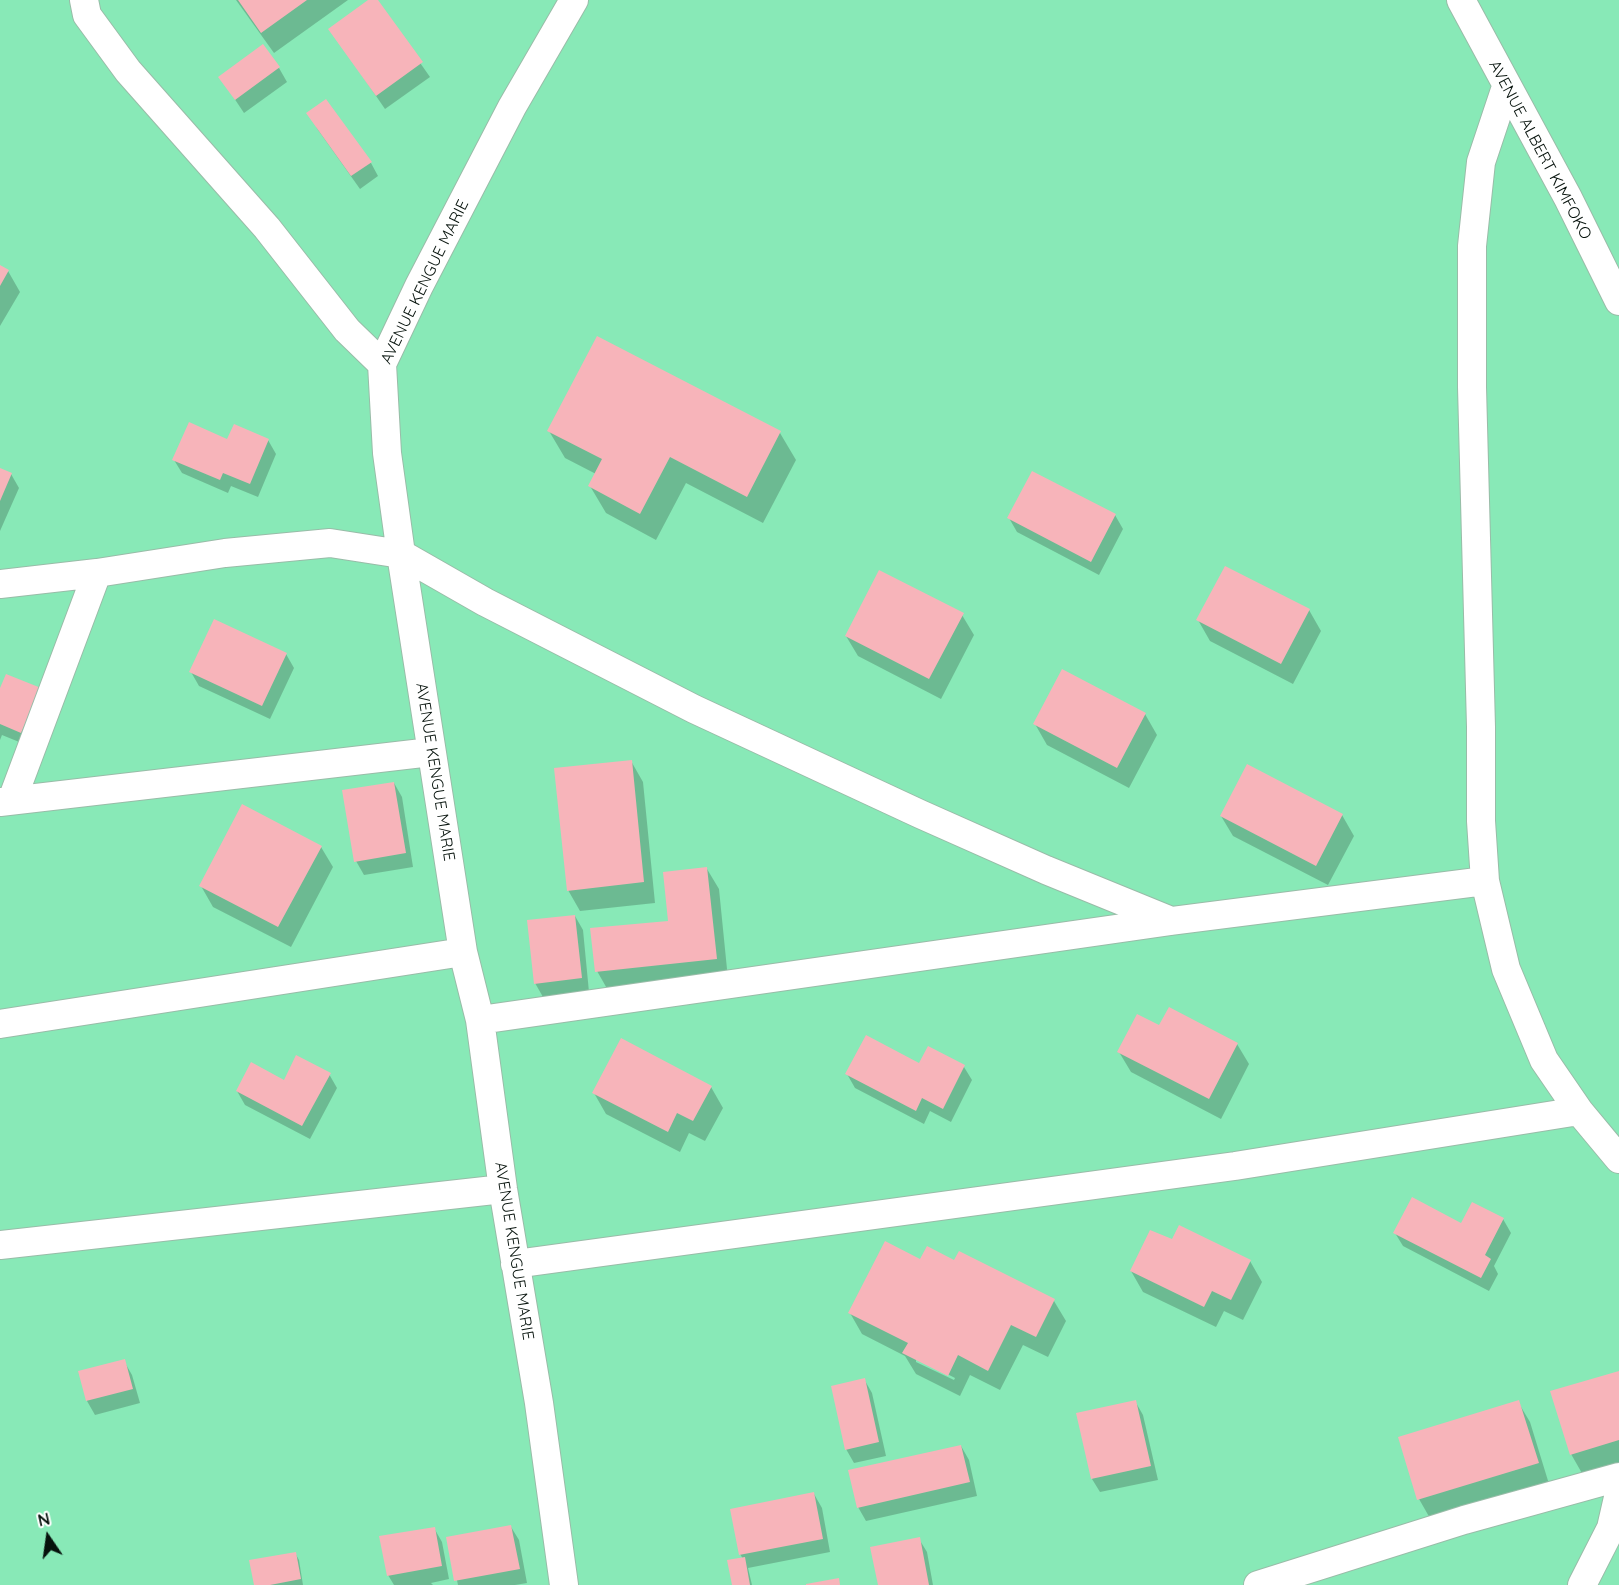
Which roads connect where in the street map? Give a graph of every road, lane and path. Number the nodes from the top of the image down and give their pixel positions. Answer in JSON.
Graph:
{"nodes":[{"id":1,"x":84,"y":0,"type":"edge"},
{"id":2,"x":574,"y":0,"type":"edge"},
{"id":3,"x":1461,"y":0,"type":"edge"},
{"id":4,"x":1506,"y":87,"type":"junction"},
{"id":5,"x":1619,"y":301,"type":"edge"},
{"id":6,"x":382,"y":364,"type":"junction"},
{"id":7,"x":401,"y":554,"type":"junction"},
{"id":8,"x":97,"y":573,"type":"junction"},
{"id":9,"x":0,"y":584,"type":"edge"},
{"id":10,"x":431,"y":752,"type":"junction"},
{"id":11,"x":6,"y":801,"type":"edge"},
{"id":12,"x":1485,"y":881,"type":"junction"},
{"id":13,"x":1171,"y":921,"type":"junction"},
{"id":14,"x":464,"y":952,"type":"junction"},
{"id":15,"x":480,"y":1020,"type":"junction"},
{"id":16,"x":0,"y":1024,"type":"edge"},
{"id":17,"x":1579,"y":1111,"type":"junction"},
{"id":18,"x":1619,"y":1159,"type":"edge"},
{"id":19,"x":503,"y":1189,"type":"junction"},
{"id":20,"x":0,"y":1245,"type":"edge"},
{"id":21,"x":515,"y":1264,"type":"junction"},
{"id":22,"x":1619,"y":1478,"type":"edge"},
{"id":23,"x":1619,"y":1493,"type":"edge"},
{"id":24,"x":564,"y":1585,"type":"edge"},
{"id":25,"x":1258,"y":1585,"type":"edge"},
{"id":26,"x":1582,"y":1585,"type":"edge"}],
"edges":[{"from":1,"to":6,"type":"street"},
{"from":2,"to":6,"type":"street","name":"AVENUE KENGUE MARIE"},
{"from":3,"to":4,"type":"street","name":"AVENUE ALBERT KIMFOKO"},
{"from":4,"to":5,"type":"street","name":"AVENUE ALBERT KIMFOKO"},
{"from":4,"to":12,"type":"street"},
{"from":6,"to":7,"type":"street","name":"AVENUE KENGUE MARIE"},
{"from":7,"to":8,"type":"street"},
{"from":7,"to":10,"type":"street","name":"AVENUE KENGUE MARIE"},
{"from":7,"to":13,"type":"street"},
{"from":8,"to":9,"type":"street"},
{"from":8,"to":11,"type":"street"},
{"from":10,"to":11,"type":"street"},
{"from":10,"to":14,"type":"street","name":"AVENUE KENGUE MARIE"},
{"from":12,"to":13,"type":"street"},
{"from":12,"to":17,"type":"street"},
{"from":13,"to":15,"type":"street"},
{"from":14,"to":15,"type":"street","name":"AVENUE KENGUE MARIE"},
{"from":14,"to":16,"type":"street"},
{"from":15,"to":19,"type":"street","name":"AVENUE KENGUE MARIE"},
{"from":17,"to":18,"type":"street"},
{"from":17,"to":21,"type":"street"},
{"from":19,"to":20,"type":"street"},
{"from":19,"to":21,"type":"street","name":"AVENUE KENGUE MARIE"},
{"from":21,"to":24,"type":"street","name":"AVENUE KENGUE MARIE"},
{"from":22,"to":25,"type":"street"},
{"from":23,"to":26,"type":"street"}]}
